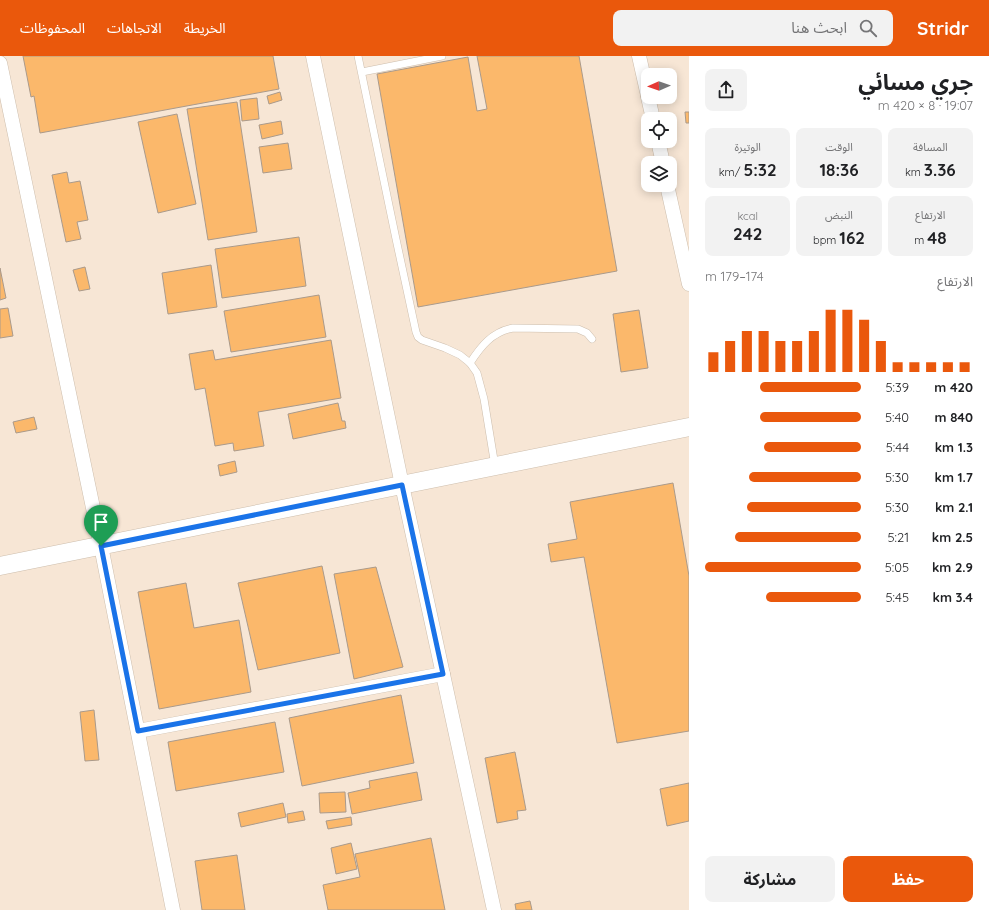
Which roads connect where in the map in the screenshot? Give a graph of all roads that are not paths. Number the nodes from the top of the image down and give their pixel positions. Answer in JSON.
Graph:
{"nodes":[{"id":1,"x":313,"y":56,"type":"edge"},
{"id":2,"x":358,"y":56,"type":"edge"},
{"id":3,"x":442,"y":56,"type":"edge"},
{"id":4,"x":639,"y":56,"type":"edge"},
{"id":5,"x":0,"y":63,"type":"edge"},
{"id":6,"x":642,"y":68,"type":"edge"},
{"id":7,"x":362,"y":72,"type":"junction"},
{"id":8,"x":669,"y":192,"type":"edge"},
{"id":9,"x":689,"y":284,"type":"edge"},
{"id":10,"x":592,"y":339,"type":"dead end"},
{"id":11,"x":470,"y":363,"type":"junction"},
{"id":12,"x":689,"y":427,"type":"edge"},
{"id":13,"x":495,"y":466,"type":"junction"},
{"id":14,"x":402,"y":485,"type":"junction"},
{"id":15,"x":101,"y":546,"type":"junction"},
{"id":16,"x":0,"y":566,"type":"edge"},
{"id":17,"x":443,"y":674,"type":"junction"},
{"id":18,"x":138,"y":731,"type":"junction"},
{"id":19,"x":173,"y":910,"type":"edge"},
{"id":20,"x":494,"y":910,"type":"edge"}],
"edges":[{"from":1,"to":14,"type":"street"},
{"from":2,"to":7,"type":"lane"},
{"from":3,"to":7,"type":"lane"},
{"from":4,"to":6,"type":"street"},
{"from":5,"to":15,"type":"street"},
{"from":7,"to":11,"type":"lane"},
{"from":8,"to":9,"type":"street"},
{"from":10,"to":11,"type":"lane"},
{"from":11,"to":13,"type":"lane"},
{"from":12,"to":13,"type":"street"},
{"from":13,"to":14,"type":"street"},
{"from":14,"to":15,"type":"street"},
{"from":14,"to":17,"type":"street"},
{"from":15,"to":16,"type":"street"},
{"from":15,"to":18,"type":"street"},
{"from":17,"to":18,"type":"street"},
{"from":17,"to":20,"type":"street"},
{"from":18,"to":19,"type":"street"}]}
